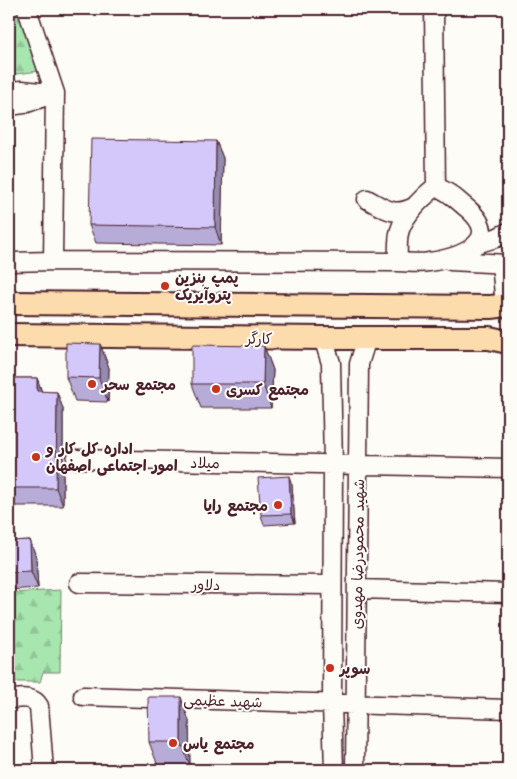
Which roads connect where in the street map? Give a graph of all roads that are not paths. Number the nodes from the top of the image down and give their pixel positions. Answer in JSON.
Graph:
{"nodes":[{"id":1,"x":27,"y":9,"type":"edge"},
{"id":2,"x":434,"y":9,"type":"edge"},
{"id":3,"x":9,"y":92,"type":"edge"},
{"id":4,"x":55,"y":93,"type":"junction"},
{"id":5,"x":9,"y":106,"type":"edge"},
{"id":6,"x":436,"y":187,"type":"junction"},
{"id":7,"x":366,"y":199,"type":"dead end"},
{"id":8,"x":414,"y":207,"type":"junction"},
{"id":9,"x":508,"y":232,"type":"edge"},
{"id":10,"x":479,"y":242,"type":"junction"},
{"id":11,"x":53,"y":261,"type":"junction"},
{"id":12,"x":9,"y":262,"type":"edge"},
{"id":13,"x":398,"y":262,"type":"junction"},
{"id":14,"x":432,"y":262,"type":"junction"},
{"id":15,"x":505,"y":264,"type":"edge"},
{"id":16,"x":9,"y":302,"type":"edge"},
{"id":17,"x":507,"y":305,"type":"edge"},
{"id":18,"x":9,"y":335,"type":"edge"},
{"id":19,"x":323,"y":338,"type":"junction"},
{"id":20,"x":367,"y":338,"type":"junction"},
{"id":21,"x":508,"y":342,"type":"edge"},
{"id":22,"x":76,"y":459,"type":"dead end"},
{"id":23,"x":333,"y":465,"type":"junction"},
{"id":24,"x":358,"y":465,"type":"junction"},
{"id":25,"x":508,"y":468,"type":"edge"},
{"id":26,"x":79,"y":583,"type":"dead end"},
{"id":27,"x":332,"y":585,"type":"junction"},
{"id":28,"x":356,"y":590,"type":"junction"},
{"id":29,"x":508,"y":594,"type":"edge"},
{"id":30,"x":83,"y":696,"type":"dead end"},
{"id":31,"x":9,"y":699,"type":"edge"},
{"id":32,"x":332,"y":703,"type":"junction"},
{"id":33,"x":356,"y":704,"type":"junction"},
{"id":34,"x":508,"y":709,"type":"edge"},
{"id":35,"x":44,"y":770,"type":"edge"},
{"id":36,"x":334,"y":770,"type":"edge"},
{"id":37,"x":355,"y":770,"type":"edge"}],
"edges":[{"from":1,"to":4,"type":"street"},
{"from":2,"to":6,"type":"street"},
{"from":3,"to":4,"type":"street"},
{"from":4,"to":5,"type":"street"},
{"from":4,"to":11,"type":"street"},
{"from":6,"to":8,"type":"street"},
{"from":6,"to":10,"type":"street"},
{"from":7,"to":8,"type":"street"},
{"from":8,"to":13,"type":"street"},
{"from":9,"to":10,"type":"street"},
{"from":10,"to":14,"type":"street"},
{"from":11,"to":12,"type":"street"},
{"from":11,"to":13,"type":"street"},
{"from":13,"to":14,"type":"street"},
{"from":14,"to":15,"type":"street"},
{"from":15,"to":17,"type":"street"},
{"from":16,"to":17,"type":"main road"},
{"from":18,"to":19,"type":"main road","name":"کارگر"},
{"from":19,"to":20,"type":"main road","name":"کارگر"},
{"from":19,"to":23,"type":"street","name":"شهید محمودرضا مهدوی"},
{"from":20,"to":21,"type":"main road","name":"کارگر"},
{"from":20,"to":24,"type":"street","name":"شهید محمودرضا مهدوی"},
{"from":22,"to":23,"type":"street","name":"میلاد"},
{"from":23,"to":24,"type":"street","name":"میلاد"},
{"from":23,"to":27,"type":"street","name":"شهید محمودرضا مهدوی"},
{"from":24,"to":25,"type":"street","name":"میلاد"},
{"from":24,"to":28,"type":"street","name":"شهید محمودرضا مهدوی"},
{"from":26,"to":27,"type":"street","name":"دلاور"},
{"from":27,"to":32,"type":"street","name":"شهید محمودرضا مهدوی"},
{"from":28,"to":29,"type":"street"},
{"from":28,"to":33,"type":"street","name":"شهید محمودرضا مهدوی"},
{"from":30,"to":32,"type":"street","name":"شهید عظیمی"},
{"from":31,"to":35,"type":"street"},
{"from":32,"to":33,"type":"street","name":"شهید عظیمی"},
{"from":32,"to":36,"type":"street","name":"شهید محمودرضا مهدوی"},
{"from":33,"to":34,"type":"street","name":"شهید عظیمی"},
{"from":33,"to":37,"type":"street","name":"شهید محمودرضا مهدوی"}]}
